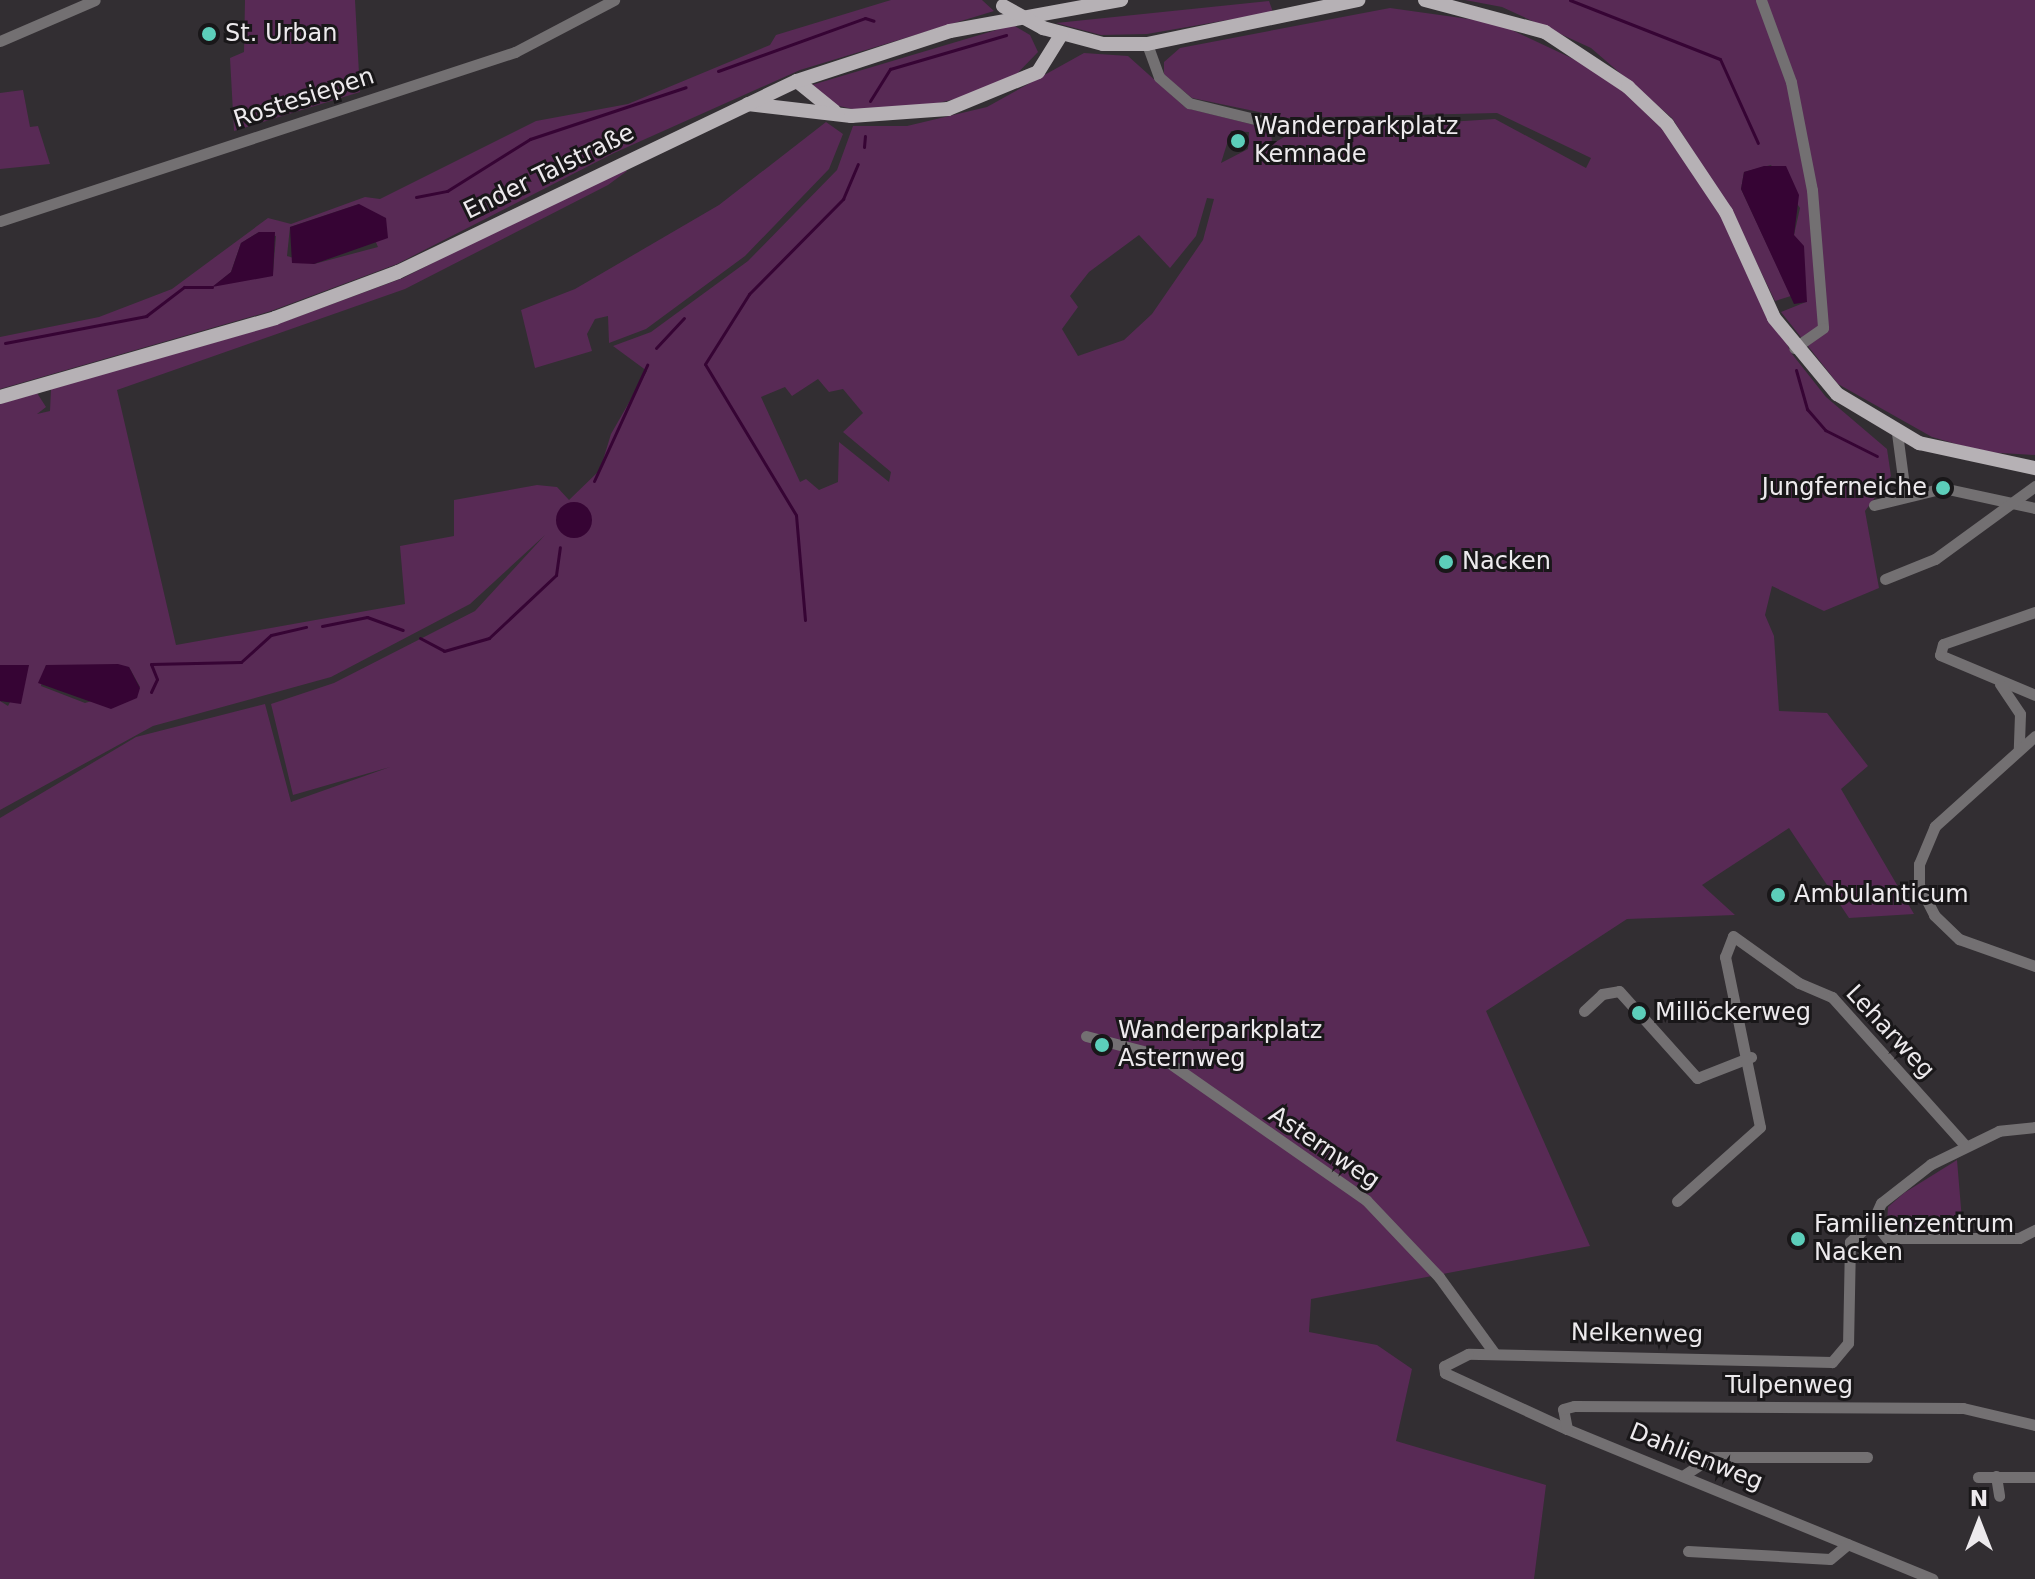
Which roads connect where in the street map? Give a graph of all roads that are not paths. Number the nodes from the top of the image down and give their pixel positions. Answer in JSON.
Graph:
{"nodes":[{"id":1,"x":95,"y":0,"type":"edge"},
{"id":2,"x":614,"y":0,"type":"edge"},
{"id":3,"x":1121,"y":0,"type":"edge"},
{"id":4,"x":1358,"y":0,"type":"edge"},
{"id":5,"x":1425,"y":0,"type":"edge"},
{"id":6,"x":1761,"y":0,"type":"edge"},
{"id":7,"x":999,"y":3,"type":"edge"},
{"id":8,"x":1061,"y":35,"type":"junction"},
{"id":9,"x":0,"y":41,"type":"edge"},
{"id":10,"x":1147,"y":44,"type":"junction"},
{"id":11,"x":797,"y":81,"type":"junction"},
{"id":12,"x":745,"y":103,"type":"junction"},
{"id":13,"x":845,"y":116,"type":"junction"},
{"id":14,"x":1283,"y":126,"type":"dead end"},
{"id":15,"x":0,"y":221,"type":"edge"},
{"id":16,"x":1794,"y":348,"type":"junction"},
{"id":17,"x":0,"y":397,"type":"edge"},
{"id":18,"x":1897,"y":433,"type":"junction"},
{"id":19,"x":2035,"y":468,"type":"edge"},
{"id":20,"x":2035,"y":486,"type":"edge"},
{"id":21,"x":1905,"y":493,"type":"junction"},
{"id":22,"x":2020,"y":502,"type":"junction"},
{"id":23,"x":1874,"y":505,"type":"dead end"},
{"id":24,"x":2035,"y":508,"type":"edge"},
{"id":25,"x":1885,"y":579,"type":"dead end"},
{"id":26,"x":2035,"y":612,"type":"edge"},
{"id":27,"x":1996,"y":681,"type":"junction"},
{"id":28,"x":2035,"y":695,"type":"edge"},
{"id":29,"x":2035,"y":736,"type":"edge"},
{"id":30,"x":2019,"y":749,"type":"junction"},
{"id":31,"x":2035,"y":966,"type":"edge"},
{"id":32,"x":1584,"y":1011,"type":"dead end"},
{"id":33,"x":1086,"y":1036,"type":"dead end"},
{"id":34,"x":1751,"y":1057,"type":"junction"},
{"id":35,"x":2035,"y":1127,"type":"edge"},
{"id":36,"x":1965,"y":1145,"type":"junction"},
{"id":37,"x":1677,"y":1201,"type":"dead end"},
{"id":38,"x":1873,"y":1221,"type":"junction"},
{"id":39,"x":2035,"y":1230,"type":"edge"},
{"id":40,"x":1495,"y":1354,"type":"junction"},
{"id":41,"x":1445,"y":1373,"type":"joint"},
{"id":42,"x":2035,"y":1425,"type":"edge"},
{"id":43,"x":1567,"y":1429,"type":"junction"},
{"id":44,"x":1867,"y":1457,"type":"dead end"},
{"id":45,"x":1684,"y":1475,"type":"junction"},
{"id":46,"x":1996,"y":1476,"type":"junction"},
{"id":47,"x":1978,"y":1477,"type":"dead end"},
{"id":48,"x":2035,"y":1477,"type":"edge"},
{"id":49,"x":1999,"y":1496,"type":"dead end"},
{"id":50,"x":1848,"y":1544,"type":"junction"},
{"id":51,"x":1688,"y":1551,"type":"dead end"},
{"id":52,"x":1932,"y":1579,"type":"edge"}],
"edges":[{"from":1,"to":9,"type":"street"},
{"from":2,"to":15,"type":"street","name":"Rostesiepen"},
{"from":3,"to":11,"type":"main road","name":"Ender Talstraße"},
{"from":4,"to":10,"type":"main road"},
{"from":5,"to":16,"type":"main road"},
{"from":6,"to":16,"type":"street"},
{"from":7,"to":8,"type":"main road","bridge":true},
{"from":8,"to":10,"type":"main road"},
{"from":8,"to":13,"type":"main road"},
{"from":10,"to":14,"type":"street"},
{"from":11,"to":12,"type":"main road","name":"Ender Talstraße"},
{"from":11,"to":13,"type":"main road"},
{"from":12,"to":13,"type":"main road"},
{"from":12,"to":17,"type":"main road","name":"Ender Talstraße"},
{"from":16,"to":18,"type":"main road"},
{"from":18,"to":19,"type":"main road"},
{"from":18,"to":21,"type":"street"},
{"from":20,"to":22,"type":"street"},
{"from":21,"to":22,"type":"street"},
{"from":21,"to":23,"type":"street"},
{"from":22,"to":24,"type":"street"},
{"from":22,"to":25,"type":"street"},
{"from":26,"to":27,"type":"street"},
{"from":27,"to":28,"type":"street"},
{"from":27,"to":30,"type":"street"},
{"from":29,"to":30,"type":"street"},
{"from":30,"to":31,"type":"street"},
{"from":32,"to":34,"type":"street"},
{"from":33,"to":40,"type":"street","name":"Asternweg"},
{"from":34,"to":36,"type":"street","name":"Leharweg"},
{"from":34,"to":37,"type":"street"},
{"from":35,"to":36,"type":"street"},
{"from":36,"to":38,"type":"street"},
{"from":38,"to":39,"type":"street"},
{"from":38,"to":40,"type":"street","name":"Nelkenweg"},
{"from":40,"to":41,"type":"street","name":"Nelkenweg"},
{"from":41,"to":43,"type":"street","name":"Dahlienweg"},
{"from":42,"to":43,"type":"street","name":"Tulpenweg"},
{"from":43,"to":45,"type":"street","name":"Dahlienweg"},
{"from":44,"to":45,"type":"street"},
{"from":45,"to":50,"type":"street","name":"Dahlienweg"},
{"from":46,"to":47,"type":"street"},
{"from":46,"to":48,"type":"street"},
{"from":46,"to":49,"type":"street"},
{"from":50,"to":51,"type":"street"},
{"from":50,"to":52,"type":"street","name":"Dahlienweg"}]}
